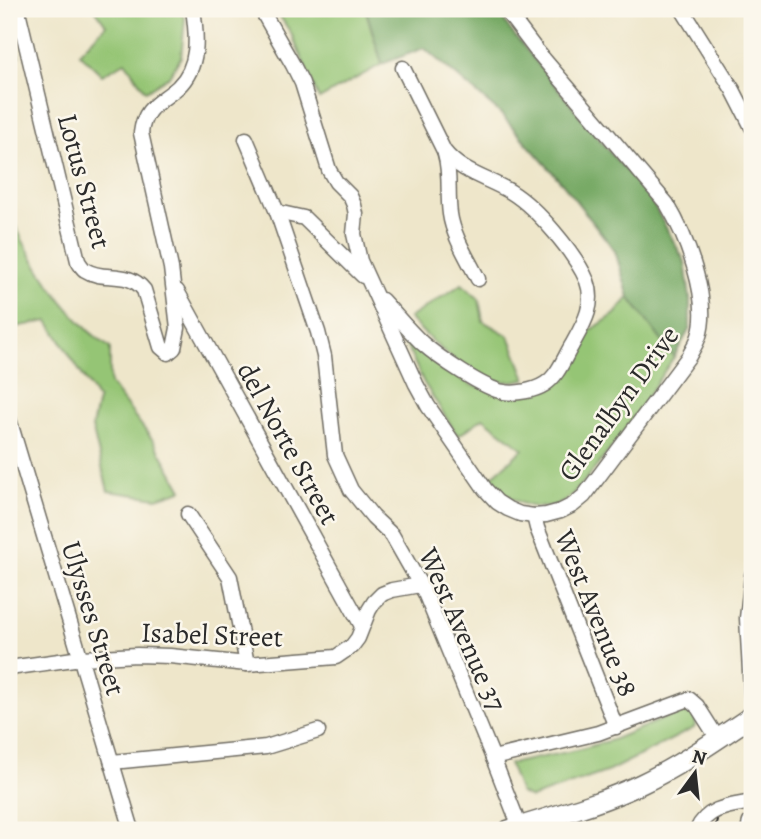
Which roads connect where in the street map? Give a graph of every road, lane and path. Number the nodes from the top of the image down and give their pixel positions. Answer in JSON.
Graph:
{"nodes":[{"id":1,"x":193,"y":9,"type":"edge"},
{"id":2,"x":261,"y":9,"type":"edge"},
{"id":3,"x":505,"y":9,"type":"edge"},
{"id":4,"x":682,"y":9,"type":"edge"},
{"id":5,"x":18,"y":14,"type":"edge"},
{"id":6,"x":403,"y":68,"type":"dead end"},
{"id":7,"x":752,"y":127,"type":"edge"},
{"id":8,"x":247,"y":139,"type":"dead end"},
{"id":9,"x":444,"y":151,"type":"junction"},
{"id":10,"x":277,"y":212,"type":"junction"},
{"id":11,"x":478,"y":279,"type":"dead end"},
{"id":12,"x":173,"y":283,"type":"junction"},
{"id":13,"x":370,"y":283,"type":"junction"},
{"id":14,"x":9,"y":419,"type":"edge"},
{"id":15,"x":188,"y":514,"type":"dead end"},
{"id":16,"x":534,"y":516,"type":"junction"},
{"id":17,"x":752,"y":575,"type":"edge"},
{"id":18,"x":420,"y":585,"type":"junction"},
{"id":19,"x":362,"y":626,"type":"junction"},
{"id":20,"x":81,"y":658,"type":"junction"},
{"id":21,"x":247,"y":664,"type":"junction"},
{"id":22,"x":9,"y":668,"type":"edge"},
{"id":23,"x":752,"y":708,"type":"edge"},
{"id":24,"x":752,"y":716,"type":"edge"},
{"id":25,"x":616,"y":727,"type":"junction"},
{"id":26,"x":318,"y":732,"type":"dead end"},
{"id":27,"x":718,"y":740,"type":"junction"},
{"id":28,"x":493,"y":758,"type":"junction"},
{"id":29,"x":112,"y":762,"type":"junction"},
{"id":30,"x":752,"y":802,"type":"edge"},
{"id":31,"x":752,"y":824,"type":"edge"},
{"id":32,"x":516,"y":829,"type":"edge"},
{"id":33,"x":132,"y":830,"type":"edge"},
{"id":34,"x":697,"y":830,"type":"edge"},
{"id":35,"x":751,"y":830,"type":"edge"}],
"edges":[{"from":1,"to":12,"type":"street"},
{"from":2,"to":13,"type":"street"},
{"from":3,"to":16,"type":"street","name":"Glenalbyn Drive"},
{"from":4,"to":7,"type":"street"},
{"from":5,"to":12,"type":"street","name":"Lotus Street"},
{"from":6,"to":9,"type":"street"},
{"from":8,"to":10,"type":"street","name":"West Avenue 37"},
{"from":9,"to":11,"type":"street"},
{"from":9,"to":13,"type":"street"},
{"from":10,"to":13,"type":"street"},
{"from":10,"to":18,"type":"street","name":"West Avenue 37"},
{"from":12,"to":19,"type":"street","name":"del Norte Street"},
{"from":13,"to":16,"type":"street"},
{"from":14,"to":20,"type":"street","name":"Ulysses Street"},
{"from":15,"to":21,"type":"street"},
{"from":16,"to":25,"type":"street","name":"West Avenue 38"},
{"from":17,"to":23,"type":"street"},
{"from":18,"to":19,"type":"street","name":"Isabel Street"},
{"from":18,"to":28,"type":"street","name":"West Avenue 37"},
{"from":19,"to":21,"type":"street","name":"Isabel Street"},
{"from":20,"to":21,"type":"street","name":"Isabel Street"},
{"from":20,"to":22,"type":"street","name":"Isabel Street"},
{"from":20,"to":29,"type":"street","name":"Ulysses Street"},
{"from":24,"to":27,"type":"main road"},
{"from":25,"to":27,"type":"street"},
{"from":25,"to":28,"type":"street"},
{"from":26,"to":29,"type":"street"},
{"from":27,"to":32,"type":"main road"},
{"from":28,"to":32,"type":"street","name":"West Avenue 37"},
{"from":29,"to":33,"type":"street","name":"Ulysses Street"},
{"from":30,"to":34,"type":"street"},
{"from":31,"to":35,"type":"main road"}]}
